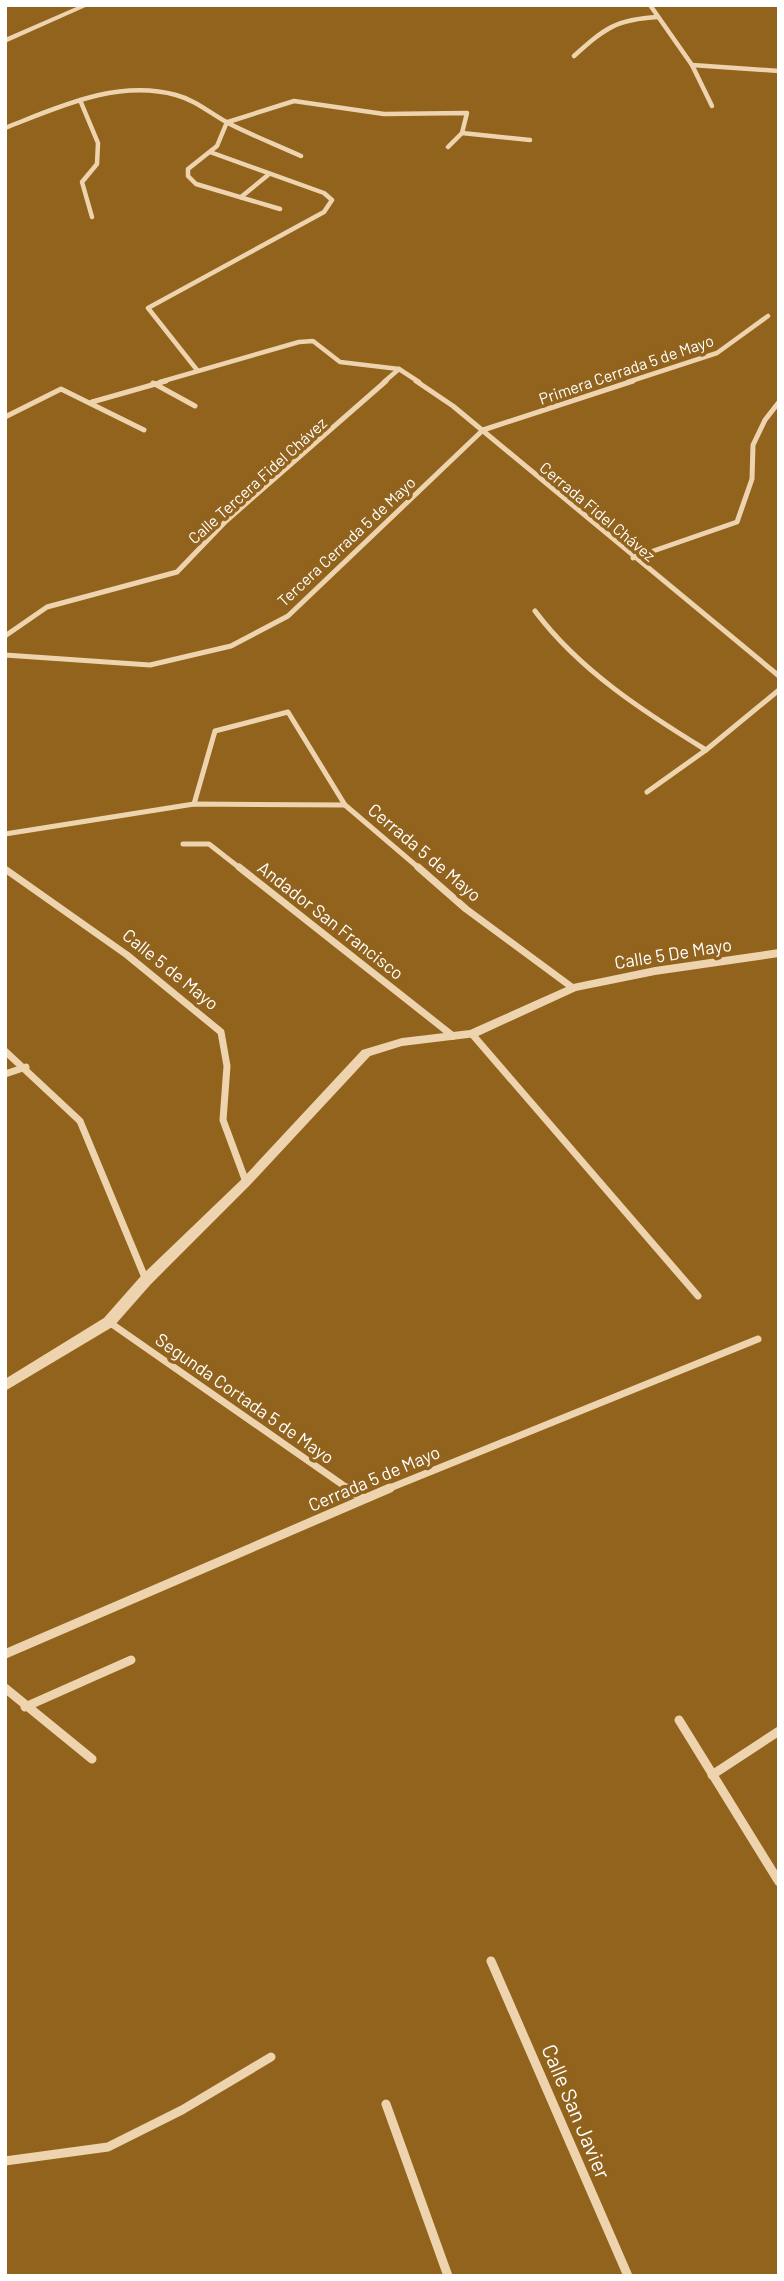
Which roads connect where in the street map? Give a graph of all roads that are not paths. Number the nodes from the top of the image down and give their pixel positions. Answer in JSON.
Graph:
{"nodes":[{"id":1,"x":87,"y":5,"type":"edge"},
{"id":2,"x":650,"y":5,"type":"edge"},
{"id":3,"x":658,"y":17,"type":"junction"},
{"id":4,"x":7,"y":39,"type":"edge"},
{"id":5,"x":574,"y":55,"type":"dead end"},
{"id":6,"x":692,"y":65,"type":"junction"},
{"id":7,"x":779,"y":71,"type":"edge"},
{"id":8,"x":80,"y":100,"type":"junction"},
{"id":9,"x":712,"y":106,"type":"dead end"},
{"id":10,"x":227,"y":122,"type":"junction"},
{"id":11,"x":5,"y":128,"type":"edge"},
{"id":12,"x":462,"y":133,"type":"junction"},
{"id":13,"x":530,"y":140,"type":"dead end"},
{"id":14,"x":448,"y":147,"type":"dead end"},
{"id":15,"x":210,"y":152,"type":"junction"},
{"id":16,"x":301,"y":156,"type":"dead end"},
{"id":17,"x":268,"y":175,"type":"junction"},
{"id":18,"x":241,"y":197,"type":"junction"},
{"id":19,"x":280,"y":209,"type":"dead end"},
{"id":20,"x":92,"y":217,"type":"dead end"},
{"id":21,"x":768,"y":316,"type":"dead end"},
{"id":22,"x":399,"y":369,"type":"junction"},
{"id":23,"x":197,"y":370,"type":"junction"},
{"id":24,"x":153,"y":383,"type":"junction"},
{"id":25,"x":92,"y":402,"type":"junction"},
{"id":26,"x":779,"y":402,"type":"edge"},
{"id":27,"x":195,"y":406,"type":"dead end"},
{"id":28,"x":5,"y":417,"type":"edge"},
{"id":29,"x":144,"y":430,"type":"dead end"},
{"id":30,"x":483,"y":430,"type":"junction"},
{"id":31,"x":633,"y":558,"type":"junction"},
{"id":32,"x":535,"y":611,"type":"dead end"},
{"id":33,"x":5,"y":636,"type":"edge"},
{"id":34,"x":5,"y":655,"type":"edge"},
{"id":35,"x":779,"y":676,"type":"edge"},
{"id":36,"x":779,"y":690,"type":"edge"},
{"id":37,"x":706,"y":750,"type":"junction"},
{"id":38,"x":647,"y":792,"type":"dead end"},
{"id":39,"x":194,"y":803,"type":"junction"},
{"id":40,"x":345,"y":805,"type":"junction"},
{"id":41,"x":5,"y":834,"type":"edge"},
{"id":42,"x":183,"y":844,"type":"dead end"},
{"id":43,"x":5,"y":869,"type":"edge"},
{"id":44,"x":779,"y":953,"type":"edge"},
{"id":45,"x":573,"y":988,"type":"junction"},
{"id":46,"x":472,"y":1034,"type":"junction"},
{"id":47,"x":453,"y":1036,"type":"junction"},
{"id":48,"x":5,"y":1051,"type":"edge"},
{"id":49,"x":26,"y":1067,"type":"junction"},
{"id":50,"x":5,"y":1074,"type":"edge"},
{"id":51,"x":246,"y":1182,"type":"junction"},
{"id":52,"x":146,"y":1280,"type":"junction"},
{"id":53,"x":698,"y":1296,"type":"dead end"},
{"id":54,"x":108,"y":1322,"type":"junction"},
{"id":55,"x":758,"y":1339,"type":"dead end"},
{"id":56,"x":5,"y":1386,"type":"edge"},
{"id":57,"x":363,"y":1499,"type":"junction"},
{"id":58,"x":5,"y":1654,"type":"edge"},
{"id":59,"x":131,"y":1660,"type":"dead end"},
{"id":60,"x":5,"y":1688,"type":"edge"},
{"id":61,"x":25,"y":1707,"type":"junction"},
{"id":62,"x":679,"y":1720,"type":"dead end"},
{"id":63,"x":779,"y":1731,"type":"edge"},
{"id":64,"x":92,"y":1759,"type":"dead end"},
{"id":65,"x":712,"y":1775,"type":"junction"},
{"id":66,"x":779,"y":1882,"type":"edge"},
{"id":67,"x":491,"y":1961,"type":"dead end"},
{"id":68,"x":271,"y":2057,"type":"dead end"},
{"id":69,"x":386,"y":2104,"type":"dead end"},
{"id":70,"x":5,"y":2161,"type":"edge"},
{"id":71,"x":448,"y":2276,"type":"edge"},
{"id":72,"x":628,"y":2276,"type":"edge"}],
"edges":[{"from":1,"to":4,"type":"street"},
{"from":2,"to":3,"type":"street"},
{"from":3,"to":5,"type":"street"},
{"from":3,"to":6,"type":"street"},
{"from":6,"to":7,"type":"street"},
{"from":6,"to":9,"type":"street"},
{"from":8,"to":10,"type":"street"},
{"from":8,"to":11,"type":"street"},
{"from":8,"to":20,"type":"street"},
{"from":10,"to":12,"type":"street"},
{"from":10,"to":15,"type":"street"},
{"from":10,"to":16,"type":"street"},
{"from":12,"to":13,"type":"street"},
{"from":12,"to":14,"type":"street"},
{"from":15,"to":17,"type":"street"},
{"from":15,"to":18,"type":"street"},
{"from":17,"to":18,"type":"street"},
{"from":17,"to":23,"type":"street"},
{"from":18,"to":19,"type":"street"},
{"from":21,"to":30,"type":"street","name":"Primera Cerrada 5 de Mayo"},
{"from":22,"to":23,"type":"street"},
{"from":22,"to":30,"type":"street","name":"Cerrada Fidel Chávez"},
{"from":22,"to":33,"type":"street","name":"Calle Tercera Fidel Chávez"},
{"from":23,"to":24,"type":"street"},
{"from":24,"to":25,"type":"street"},
{"from":24,"to":27,"type":"street"},
{"from":25,"to":28,"type":"street"},
{"from":25,"to":29,"type":"street"},
{"from":26,"to":31,"type":"street"},
{"from":30,"to":31,"type":"street","name":"Cerrada Fidel Chávez"},
{"from":30,"to":34,"type":"street","name":"Tercera Cerrada 5 de Mayo"},
{"from":31,"to":35,"type":"street","name":"Cerrada Fidel Chávez"},
{"from":32,"to":37,"type":"street"},
{"from":36,"to":37,"type":"street"},
{"from":37,"to":38,"type":"street"},
{"from":39,"to":40,"type":"street"},
{"from":39,"to":40,"type":"street","name":"Cerrada 5 de Mayo"},
{"from":39,"to":41,"type":"street"},
{"from":40,"to":45,"type":"street","name":"Cerrada 5 de Mayo"},
{"from":42,"to":47,"type":"street","name":"Andador San Francisco"},
{"from":43,"to":51,"type":"street","name":"Calle 5 de Mayo"},
{"from":44,"to":45,"type":"street","name":"Calle 5 De Mayo"},
{"from":45,"to":46,"type":"street"},
{"from":46,"to":47,"type":"street"},
{"from":46,"to":53,"type":"street"},
{"from":47,"to":51,"type":"street"},
{"from":48,"to":49,"type":"street"},
{"from":49,"to":50,"type":"street"},
{"from":49,"to":52,"type":"street"},
{"from":51,"to":52,"type":"street"},
{"from":52,"to":54,"type":"street"},
{"from":54,"to":56,"type":"street"},
{"from":54,"to":57,"type":"street","name":"Segunda Cortada 5 de Mayo"},
{"from":55,"to":57,"type":"street","name":"Cerrada 5 de Mayo"},
{"from":57,"to":58,"type":"street","name":"Cerrada 5 de Mayo"},
{"from":59,"to":61,"type":"street"},
{"from":60,"to":61,"type":"street"},
{"from":61,"to":64,"type":"street"},
{"from":62,"to":65,"type":"street"},
{"from":63,"to":65,"type":"street"},
{"from":65,"to":66,"type":"street"},
{"from":67,"to":72,"type":"street","name":"Calle San Javier"},
{"from":68,"to":70,"type":"street"},
{"from":69,"to":71,"type":"street"}]}
